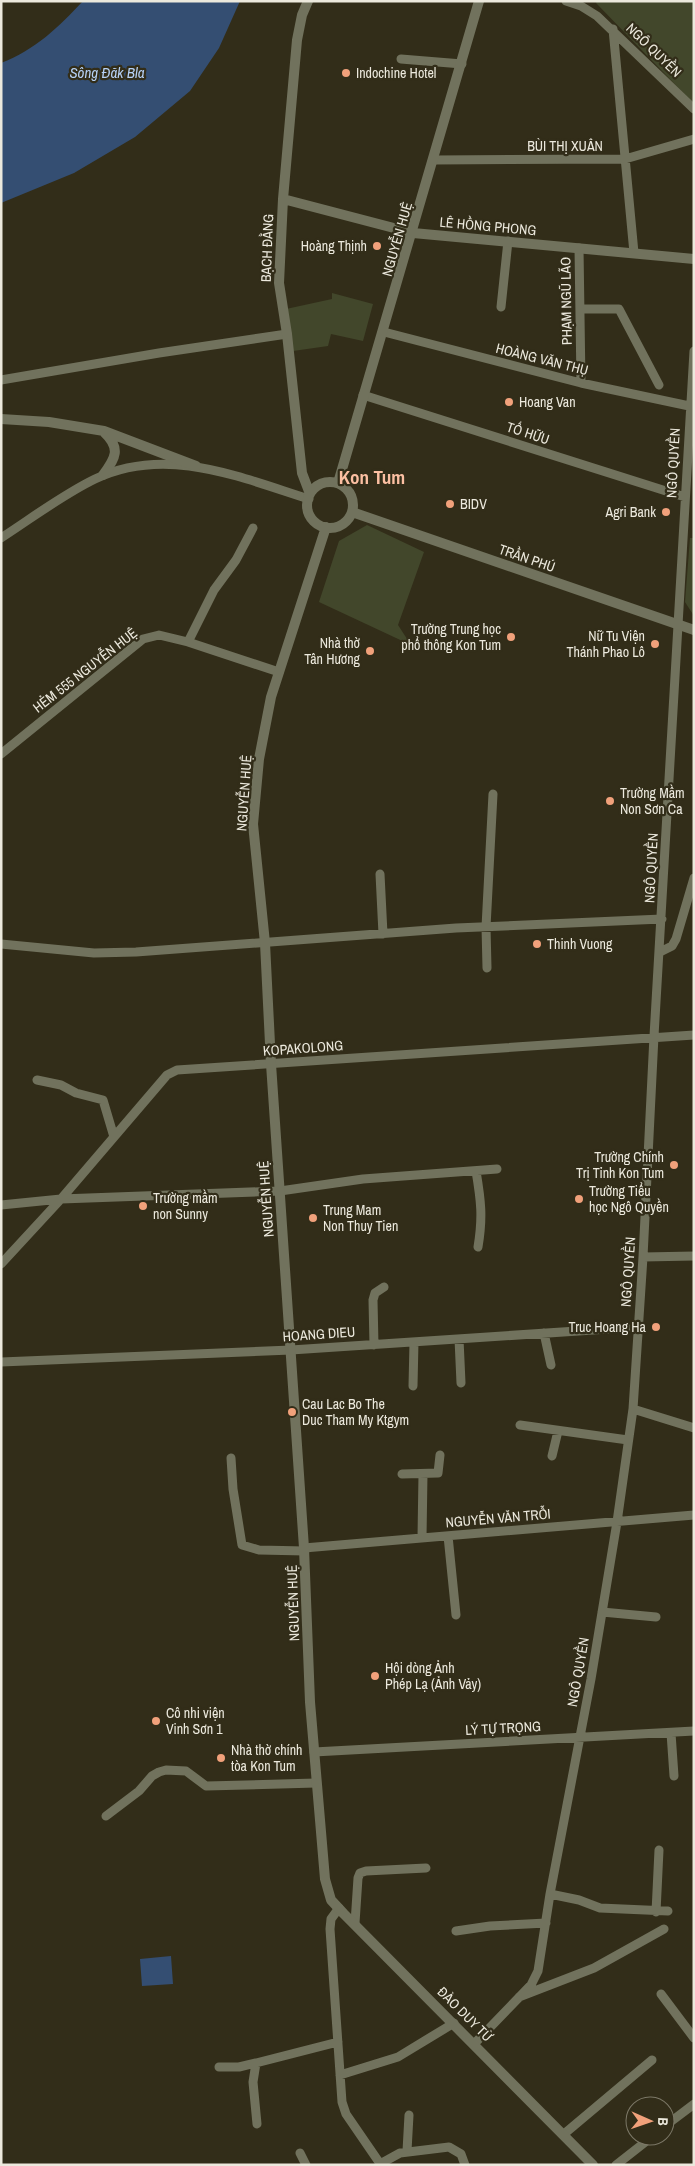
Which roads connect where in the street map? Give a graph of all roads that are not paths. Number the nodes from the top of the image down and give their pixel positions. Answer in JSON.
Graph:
{"nodes":[{"id":1,"x":308,"y":1,"type":"edge"},
{"id":2,"x":479,"y":1,"type":"edge"},
{"id":3,"x":566,"y":1,"type":"edge"},
{"id":4,"x":613,"y":29,"type":"junction"},
{"id":5,"x":402,"y":59,"type":"dead end"},
{"id":6,"x":462,"y":64,"type":"junction"},
{"id":7,"x":694,"y":108,"type":"edge"},
{"id":8,"x":694,"y":139,"type":"edge"},
{"id":9,"x":625,"y":159,"type":"junction"},
{"id":10,"x":434,"y":160,"type":"junction"},
{"id":11,"x":283,"y":199,"type":"junction"},
{"id":12,"x":413,"y":232,"type":"junction"},
{"id":13,"x":508,"y":241,"type":"junction"},
{"id":14,"x":579,"y":248,"type":"junction"},
{"id":15,"x":634,"y":253,"type":"junction"},
{"id":16,"x":694,"y":259,"type":"edge"},
{"id":17,"x":502,"y":307,"type":"dead end"},
{"id":18,"x":580,"y":309,"type":"junction"},
{"id":19,"x":384,"y":332,"type":"junction"},
{"id":20,"x":287,"y":334,"type":"junction"},
{"id":21,"x":694,"y":351,"type":"edge"},
{"id":22,"x":1,"y":380,"type":"edge"},
{"id":23,"x":581,"y":384,"type":"junction"},
{"id":24,"x":659,"y":385,"type":"dead end"},
{"id":25,"x":363,"y":395,"type":"junction"},
{"id":26,"x":691,"y":407,"type":"edge"},
{"id":27,"x":1,"y":420,"type":"edge"},
{"id":28,"x":104,"y":431,"type":"junction"},
{"id":29,"x":196,"y":466,"type":"junction"},
{"id":30,"x":103,"y":476,"type":"junction"},
{"id":31,"x":338,"y":483,"type":"junction"},
{"id":32,"x":309,"y":496,"type":"junction"},
{"id":33,"x":685,"y":497,"type":"junction"},
{"id":34,"x":352,"y":512,"type":"junction"},
{"id":35,"x":326,"y":527,"type":"junction"},
{"id":36,"x":252,"y":528,"type":"dead end"},
{"id":37,"x":1,"y":538,"type":"edge"},
{"id":38,"x":678,"y":625,"type":"junction"},
{"id":39,"x":694,"y":630,"type":"edge"},
{"id":40,"x":188,"y":642,"type":"junction"},
{"id":41,"x":279,"y":672,"type":"junction"},
{"id":42,"x":1,"y":754,"type":"edge"},
{"id":43,"x":493,"y":794,"type":"dead end"},
{"id":44,"x":380,"y":874,"type":"dead end"},
{"id":45,"x":694,"y":878,"type":"edge"},
{"id":46,"x":662,"y":919,"type":"junction"},
{"id":47,"x":486,"y":927,"type":"junction"},
{"id":48,"x":383,"y":934,"type":"junction"},
{"id":49,"x":265,"y":943,"type":"junction"},
{"id":50,"x":1,"y":944,"type":"edge"},
{"id":51,"x":660,"y":952,"type":"junction"},
{"id":52,"x":487,"y":968,"type":"dead end"},
{"id":53,"x":694,"y":1035,"type":"edge"},
{"id":54,"x":654,"y":1036,"type":"junction"},
{"id":55,"x":271,"y":1064,"type":"junction"},
{"id":56,"x":37,"y":1080,"type":"dead end"},
{"id":57,"x":114,"y":1137,"type":"junction"},
{"id":58,"x":496,"y":1168,"type":"dead end"},
{"id":59,"x":476,"y":1171,"type":"junction"},
{"id":60,"x":280,"y":1190,"type":"junction"},
{"id":61,"x":61,"y":1200,"type":"junction"},
{"id":62,"x":1,"y":1205,"type":"edge"},
{"id":63,"x":478,"y":1247,"type":"dead end"},
{"id":64,"x":694,"y":1256,"type":"edge"},
{"id":65,"x":643,"y":1257,"type":"junction"},
{"id":66,"x":1,"y":1264,"type":"edge"},
{"id":67,"x":384,"y":1287,"type":"dead end"},
{"id":68,"x":638,"y":1327,"type":"junction"},
{"id":69,"x":544,"y":1333,"type":"junction"},
{"id":70,"x":459,"y":1339,"type":"junction"},
{"id":71,"x":414,"y":1342,"type":"junction"},
{"id":72,"x":374,"y":1344,"type":"junction"},
{"id":73,"x":291,"y":1350,"type":"junction"},
{"id":74,"x":1,"y":1362,"type":"edge"},
{"id":75,"x":551,"y":1365,"type":"dead end"},
{"id":76,"x":461,"y":1383,"type":"dead end"},
{"id":77,"x":413,"y":1386,"type":"dead end"},
{"id":78,"x":633,"y":1409,"type":"junction"},
{"id":79,"x":520,"y":1426,"type":"dead end"},
{"id":80,"x":694,"y":1428,"type":"edge"},
{"id":81,"x":558,"y":1431,"type":"junction"},
{"id":82,"x":628,"y":1440,"type":"junction"},
{"id":83,"x":440,"y":1455,"type":"dead end"},
{"id":84,"x":552,"y":1456,"type":"dead end"},
{"id":85,"x":231,"y":1458,"type":"dead end"},
{"id":86,"x":402,"y":1474,"type":"dead end"},
{"id":87,"x":423,"y":1474,"type":"junction"},
{"id":88,"x":694,"y":1515,"type":"edge"},
{"id":89,"x":617,"y":1522,"type":"junction"},
{"id":90,"x":448,"y":1536,"type":"junction"},
{"id":91,"x":422,"y":1538,"type":"junction"},
{"id":92,"x":304,"y":1550,"type":"junction"},
{"id":93,"x":602,"y":1612,"type":"junction"},
{"id":94,"x":456,"y":1615,"type":"dead end"},
{"id":95,"x":656,"y":1617,"type":"dead end"},
{"id":96,"x":694,"y":1731,"type":"edge"},
{"id":97,"x":671,"y":1733,"type":"junction"},
{"id":98,"x":579,"y":1738,"type":"junction"},
{"id":99,"x":314,"y":1752,"type":"junction"},
{"id":100,"x":674,"y":1776,"type":"dead end"},
{"id":101,"x":316,"y":1783,"type":"junction"},
{"id":102,"x":106,"y":1816,"type":"dead end"},
{"id":103,"x":659,"y":1850,"type":"dead end"},
{"id":104,"x":426,"y":1868,"type":"dead end"},
{"id":105,"x":325,"y":1879,"type":"joint"},
{"id":106,"x":550,"y":1894,"type":"junction"},
{"id":107,"x":339,"y":1908,"type":"junction"},
{"id":108,"x":668,"y":1911,"type":"dead end"},
{"id":109,"x":656,"y":1912,"type":"junction"},
{"id":110,"x":355,"y":1923,"type":"junction"},
{"id":111,"x":546,"y":1923,"type":"junction"},
{"id":112,"x":664,"y":1929,"type":"dead end"},
{"id":113,"x":456,"y":1932,"type":"dead end"},
{"id":114,"x":661,"y":1994,"type":"dead end"},
{"id":115,"x":517,"y":1998,"type":"junction"},
{"id":116,"x":454,"y":2023,"type":"junction"},
{"id":117,"x":694,"y":2038,"type":"edge"},
{"id":118,"x":338,"y":2042,"type":"junction"},
{"id":119,"x":475,"y":2044,"type":"junction"},
{"id":120,"x":652,"y":2060,"type":"dead end"},
{"id":121,"x":256,"y":2063,"type":"junction"},
{"id":122,"x":219,"y":2067,"type":"dead end"},
{"id":123,"x":340,"y":2075,"type":"junction"},
{"id":124,"x":694,"y":2104,"type":"edge"},
{"id":125,"x":409,"y":2115,"type":"dead end"},
{"id":126,"x":675,"y":2118,"type":"edge"},
{"id":127,"x":257,"y":2124,"type":"dead end"},
{"id":128,"x":564,"y":2134,"type":"junction"},
{"id":129,"x":640,"y":2146,"type":"edge"},
{"id":130,"x":408,"y":2151,"type":"junction"},
{"id":131,"x":300,"y":2153,"type":"dead end"},
{"id":132,"x":381,"y":2164,"type":"edge"},
{"id":133,"x":306,"y":2165,"type":"edge"},
{"id":134,"x":465,"y":2165,"type":"edge"},
{"id":135,"x":593,"y":2165,"type":"edge"},
{"id":136,"x":616,"y":2165,"type":"edge"}],
"edges":[{"from":1,"to":11,"type":"street","name":"BẠCH ĐẰNG"},
{"from":2,"to":6,"type":"street","name":"NGUYỄN HUỆ"},
{"from":3,"to":4,"type":"street","name":"NGÔ QUYỀN"},
{"from":4,"to":7,"type":"street","name":"NGÔ QUYỀN"},
{"from":4,"to":9,"type":"street"},
{"from":5,"to":6,"type":"street"},
{"from":6,"to":10,"type":"street","name":"NGUYỄN HUỆ"},
{"from":8,"to":9,"type":"street","name":"BÙI THỊ XUÂN"},
{"from":9,"to":10,"type":"street","name":"BÙI THỊ XUÂN"},
{"from":9,"to":15,"type":"street"},
{"from":10,"to":12,"type":"street","name":"NGUYỄN HUỆ"},
{"from":11,"to":12,"type":"street","name":"LÊ HỒNG PHONG"},
{"from":11,"to":20,"type":"street","name":"BẠCH ĐẰNG"},
{"from":12,"to":13,"type":"street","name":"LÊ HỒNG PHONG"},
{"from":12,"to":19,"type":"street","name":"NGUYỄN HUỆ"},
{"from":13,"to":14,"type":"street","name":"LÊ HỒNG PHONG"},
{"from":13,"to":17,"type":"street"},
{"from":14,"to":15,"type":"street","name":"LÊ HỒNG PHONG"},
{"from":14,"to":18,"type":"street","name":"PHẠM NGŨ LÃO"},
{"from":15,"to":16,"type":"street","name":"LÊ HỒNG PHONG"},
{"from":18,"to":23,"type":"street","name":"PHẠM NGŨ LÃO"},
{"from":18,"to":24,"type":"street"},
{"from":19,"to":23,"type":"street","name":"HOÀNG VĂN THỤ"},
{"from":19,"to":25,"type":"street","name":"NGUYỄN HUỆ"},
{"from":20,"to":22,"type":"street"},
{"from":20,"to":32,"type":"street","name":"BẠCH ĐẰNG"},
{"from":21,"to":26,"type":"street","name":"NGÔ QUYỀN"},
{"from":23,"to":26,"type":"street","name":"HOÀNG VĂN THỤ"},
{"from":25,"to":31,"type":"street","name":"NGUYỄN HUỆ"},
{"from":25,"to":33,"type":"street","name":"TỐ HỮU"},
{"from":26,"to":33,"type":"street","name":"NGÔ QUYỀN"},
{"from":27,"to":28,"type":"street"},
{"from":28,"to":29,"type":"street"},
{"from":28,"to":30,"type":"street"},
{"from":29,"to":30,"type":"street"},
{"from":29,"to":32,"type":"street"},
{"from":30,"to":37,"type":"street"},
{"from":31,"to":32,"type":"street"},
{"from":31,"to":34,"type":"street"},
{"from":32,"to":35,"type":"street"},
{"from":33,"to":38,"type":"street","name":"NGÔ QUYỀN"},
{"from":34,"to":35,"type":"street"},
{"from":34,"to":38,"type":"street","name":"TRẦN PHÚ"},
{"from":35,"to":41,"type":"street","name":"NGUYỄN HUỆ"},
{"from":36,"to":40,"type":"street"},
{"from":38,"to":39,"type":"street","name":"TRẦN PHÚ"},
{"from":38,"to":46,"type":"street","name":"NGÔ QUYỀN"},
{"from":40,"to":41,"type":"street","name":"HẺM 555 NGUYỄN HUỆ"},
{"from":40,"to":42,"type":"street","name":"HẺM 555 NGUYỄN HUỆ"},
{"from":41,"to":49,"type":"street","name":"NGUYỄN HUỆ"},
{"from":43,"to":47,"type":"street"},
{"from":44,"to":48,"type":"street"},
{"from":45,"to":51,"type":"street"},
{"from":46,"to":47,"type":"street"},
{"from":46,"to":51,"type":"street","name":"NGÔ QUYỀN"},
{"from":47,"to":48,"type":"street"},
{"from":47,"to":52,"type":"street"},
{"from":48,"to":49,"type":"street"},
{"from":49,"to":50,"type":"street"},
{"from":49,"to":55,"type":"street","name":"NGUYỄN HUỆ"},
{"from":51,"to":54,"type":"street","name":"NGÔ QUYỀN"},
{"from":53,"to":54,"type":"street","name":"KOPAKOLONG"},
{"from":54,"to":55,"type":"street","name":"KOPAKOLONG"},
{"from":54,"to":65,"type":"street","name":"NGÔ QUYỀN"},
{"from":55,"to":57,"type":"street","name":"KOPAKOLONG"},
{"from":55,"to":60,"type":"street","name":"NGUYỄN HUỆ"},
{"from":56,"to":57,"type":"street"},
{"from":57,"to":61,"type":"street","name":"KOPAKOLONG"},
{"from":58,"to":59,"type":"street"},
{"from":59,"to":60,"type":"street"},
{"from":59,"to":63,"type":"street"},
{"from":60,"to":61,"type":"street"},
{"from":60,"to":73,"type":"street","name":"NGUYỄN HUỆ"},
{"from":61,"to":62,"type":"street"},
{"from":61,"to":66,"type":"street","name":"KOPAKOLONG"},
{"from":64,"to":65,"type":"street"},
{"from":65,"to":68,"type":"street","name":"NGÔ QUYỀN"},
{"from":67,"to":72,"type":"street"},
{"from":68,"to":69,"type":"street","name":"HOANG DIEU"},
{"from":68,"to":78,"type":"street","name":"NGÔ QUYỀN"},
{"from":69,"to":70,"type":"street","name":"HOANG DIEU"},
{"from":69,"to":75,"type":"street"},
{"from":70,"to":71,"type":"street","name":"HOANG DIEU"},
{"from":70,"to":76,"type":"street"},
{"from":71,"to":72,"type":"street","name":"HOANG DIEU"},
{"from":71,"to":77,"type":"street"},
{"from":72,"to":73,"type":"street","name":"HOANG DIEU"},
{"from":73,"to":74,"type":"street","name":"HOANG DIEU"},
{"from":73,"to":92,"type":"street","name":"NGUYỄN HUỆ"},
{"from":78,"to":80,"type":"street"},
{"from":78,"to":82,"type":"street","name":"NGÔ QUYỀN"},
{"from":79,"to":81,"type":"street"},
{"from":81,"to":82,"type":"street"},
{"from":81,"to":84,"type":"street"},
{"from":82,"to":89,"type":"street","name":"NGÔ QUYỀN"},
{"from":83,"to":87,"type":"street"},
{"from":85,"to":92,"type":"street","name":"NGUYỄN VĂN TRỖI"},
{"from":86,"to":87,"type":"street"},
{"from":87,"to":91,"type":"street"},
{"from":88,"to":89,"type":"street","name":"NGUYỄN VĂN TRỖI"},
{"from":89,"to":90,"type":"street","name":"NGUYỄN VĂN TRỖI"},
{"from":89,"to":93,"type":"street","name":"NGÔ QUYỀN"},
{"from":90,"to":91,"type":"street","name":"NGUYỄN VĂN TRỖI"},
{"from":90,"to":94,"type":"street"},
{"from":91,"to":92,"type":"street","name":"NGUYỄN VĂN TRỖI"},
{"from":92,"to":99,"type":"street","name":"NGUYỄN HUỆ"},
{"from":93,"to":95,"type":"street"},
{"from":93,"to":98,"type":"street","name":"NGÔ QUYỀN"},
{"from":96,"to":97,"type":"street","name":"LÝ TỰ TRỌNG"},
{"from":97,"to":98,"type":"street","name":"LÝ TỰ TRỌNG"},
{"from":97,"to":100,"type":"street"},
{"from":98,"to":99,"type":"street","name":"LÝ TỰ TRỌNG"},
{"from":98,"to":106,"type":"street","name":"NGÔ QUYỀN"},
{"from":99,"to":101,"type":"street","name":"NGUYỄN HUỆ"},
{"from":101,"to":102,"type":"street"},
{"from":101,"to":105,"type":"street","name":"NGUYỄN HUỆ"},
{"from":103,"to":109,"type":"street"},
{"from":104,"to":110,"type":"street"},
{"from":105,"to":107,"type":"street","name":"ĐÀO DUY TỪ"},
{"from":106,"to":109,"type":"street"},
{"from":106,"to":111,"type":"street","name":"NGÔ QUYỀN"},
{"from":107,"to":110,"type":"street","name":"ĐÀO DUY TỪ"},
{"from":107,"to":118,"type":"street"},
{"from":108,"to":109,"type":"street"},
{"from":110,"to":116,"type":"street","name":"ĐÀO DUY TỪ"},
{"from":111,"to":113,"type":"street"},
{"from":111,"to":115,"type":"street","name":"NGÔ QUYỀN"},
{"from":112,"to":115,"type":"street"},
{"from":114,"to":117,"type":"street"},
{"from":115,"to":119,"type":"street","name":"NGÔ QUYỀN"},
{"from":116,"to":119,"type":"street","name":"ĐÀO DUY TỪ"},
{"from":116,"to":123,"type":"street"},
{"from":118,"to":121,"type":"street"},
{"from":118,"to":123,"type":"street"},
{"from":119,"to":128,"type":"street","name":"ĐÀO DUY TỪ"},
{"from":120,"to":128,"type":"street"},
{"from":121,"to":122,"type":"street"},
{"from":121,"to":127,"type":"street"},
{"from":123,"to":132,"type":"street"},
{"from":124,"to":126,"type":"street"},
{"from":125,"to":130,"type":"street"},
{"from":128,"to":135,"type":"street","name":"ĐÀO DUY TỪ"},
{"from":129,"to":136,"type":"street"},
{"from":130,"to":132,"type":"street"},
{"from":130,"to":134,"type":"street"},
{"from":131,"to":133,"type":"street"}]}
